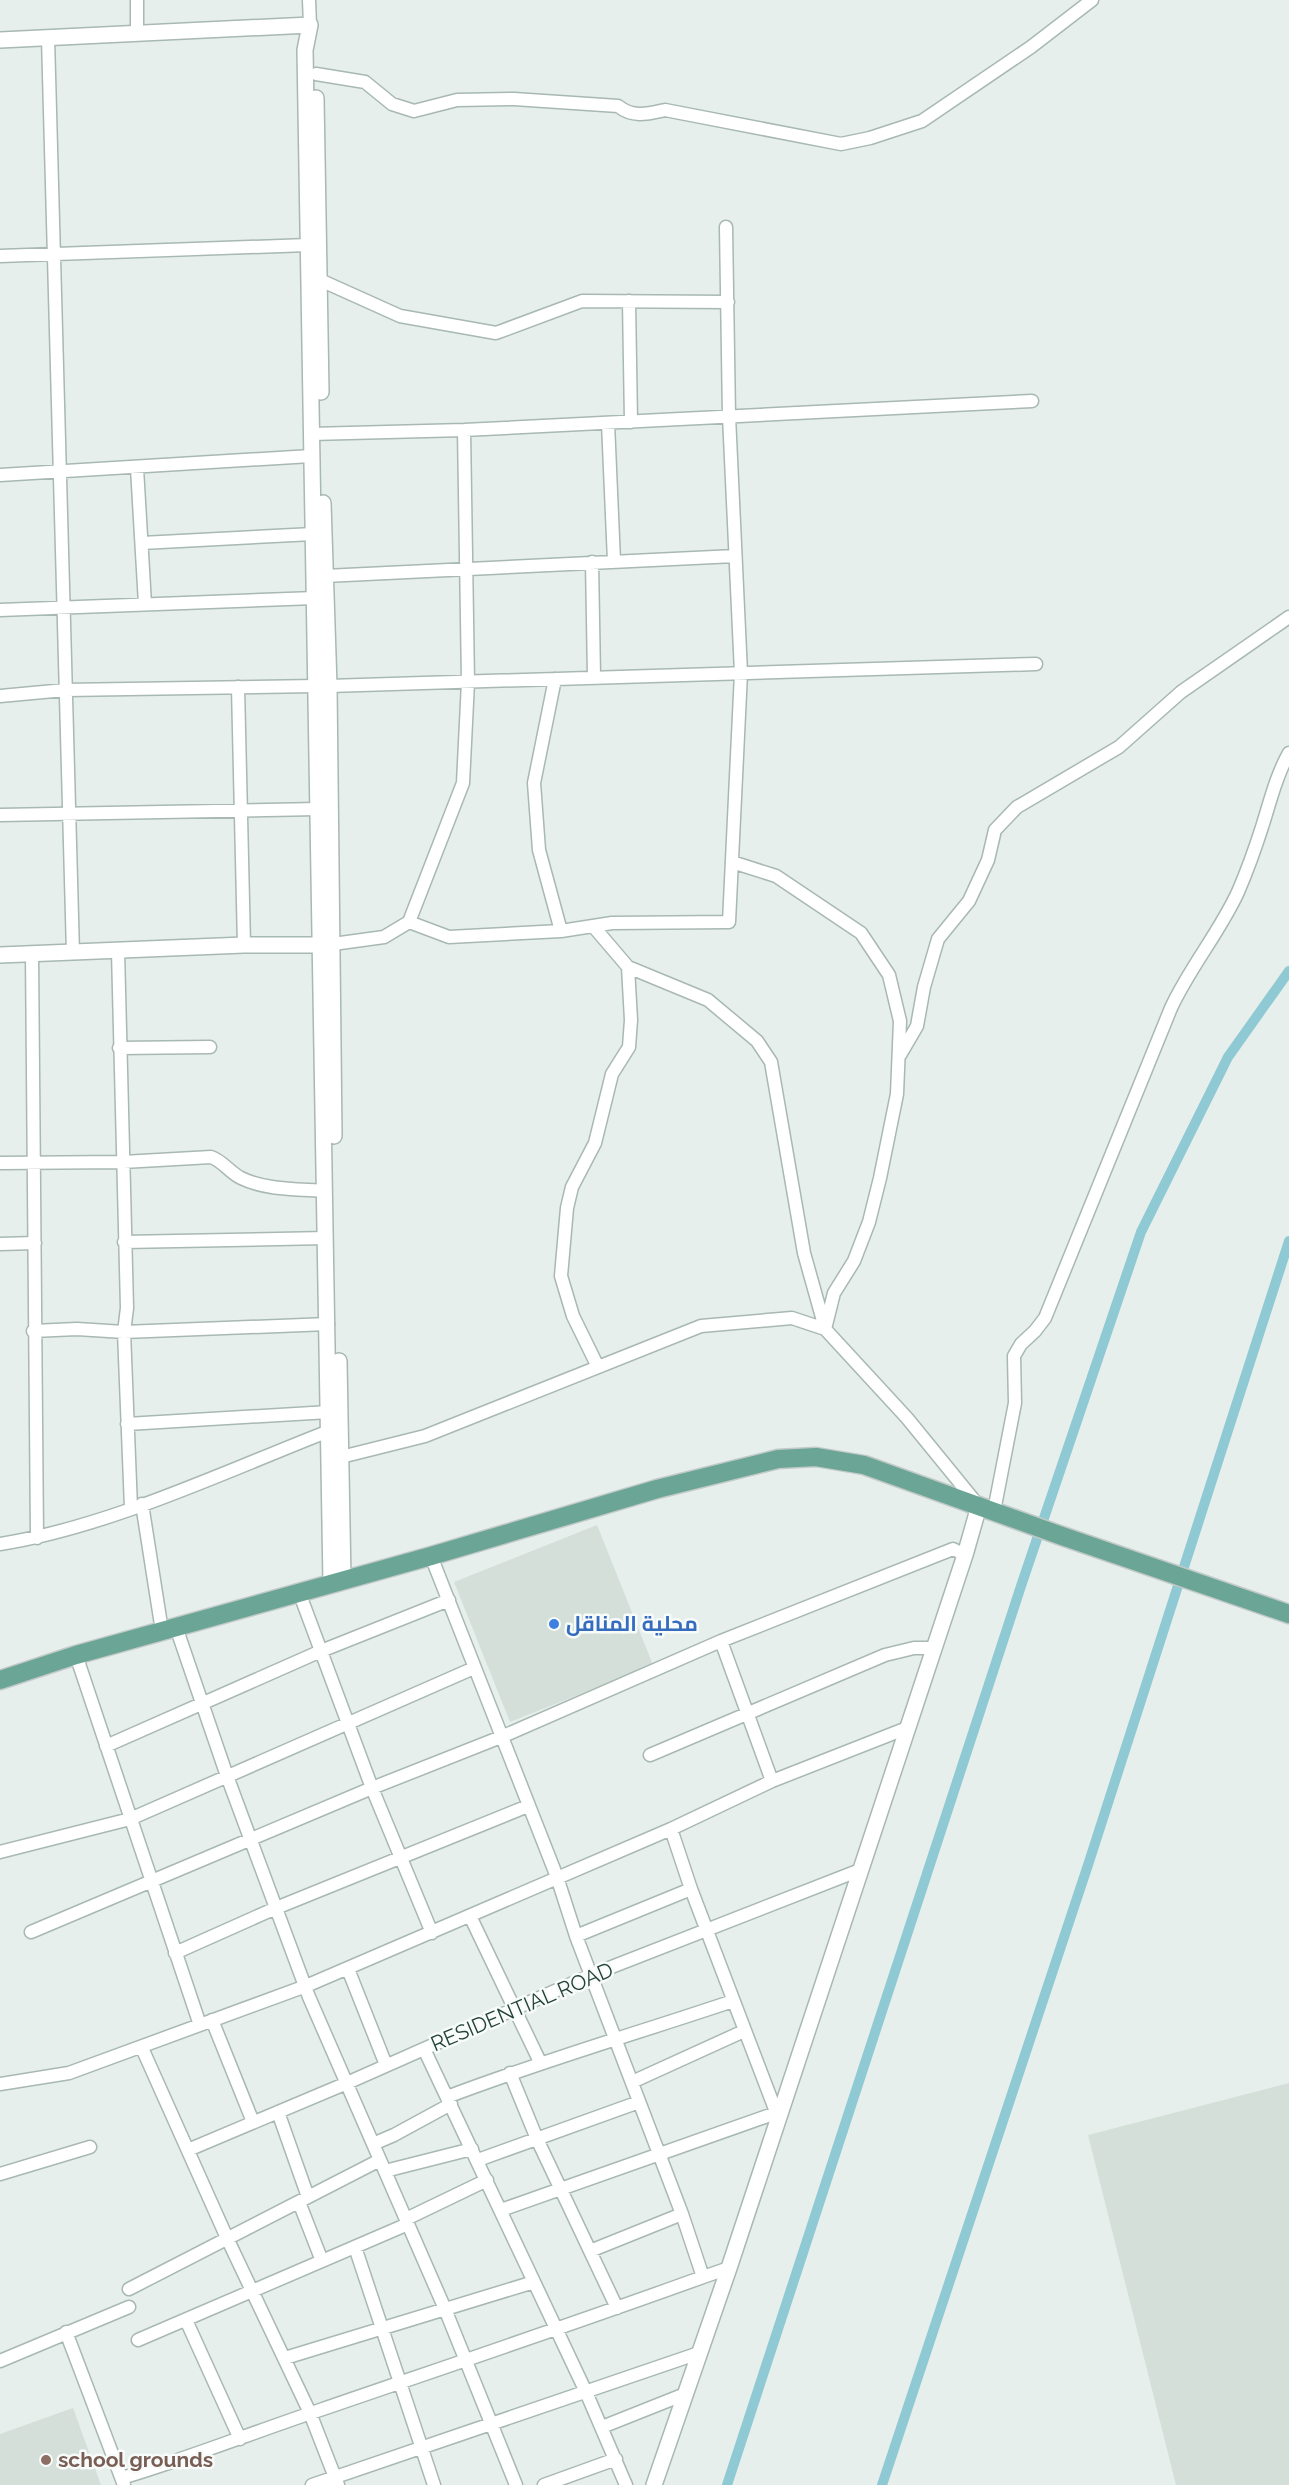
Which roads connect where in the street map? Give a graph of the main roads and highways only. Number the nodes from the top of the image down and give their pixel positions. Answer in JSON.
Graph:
{"nodes":[{"id":1,"x":1289,"y":1614,"type":"edge"},
{"id":2,"x":0,"y":1680,"type":"edge"}],
"edges":[{"from":1,"to":2,"type":"main road"}]}
